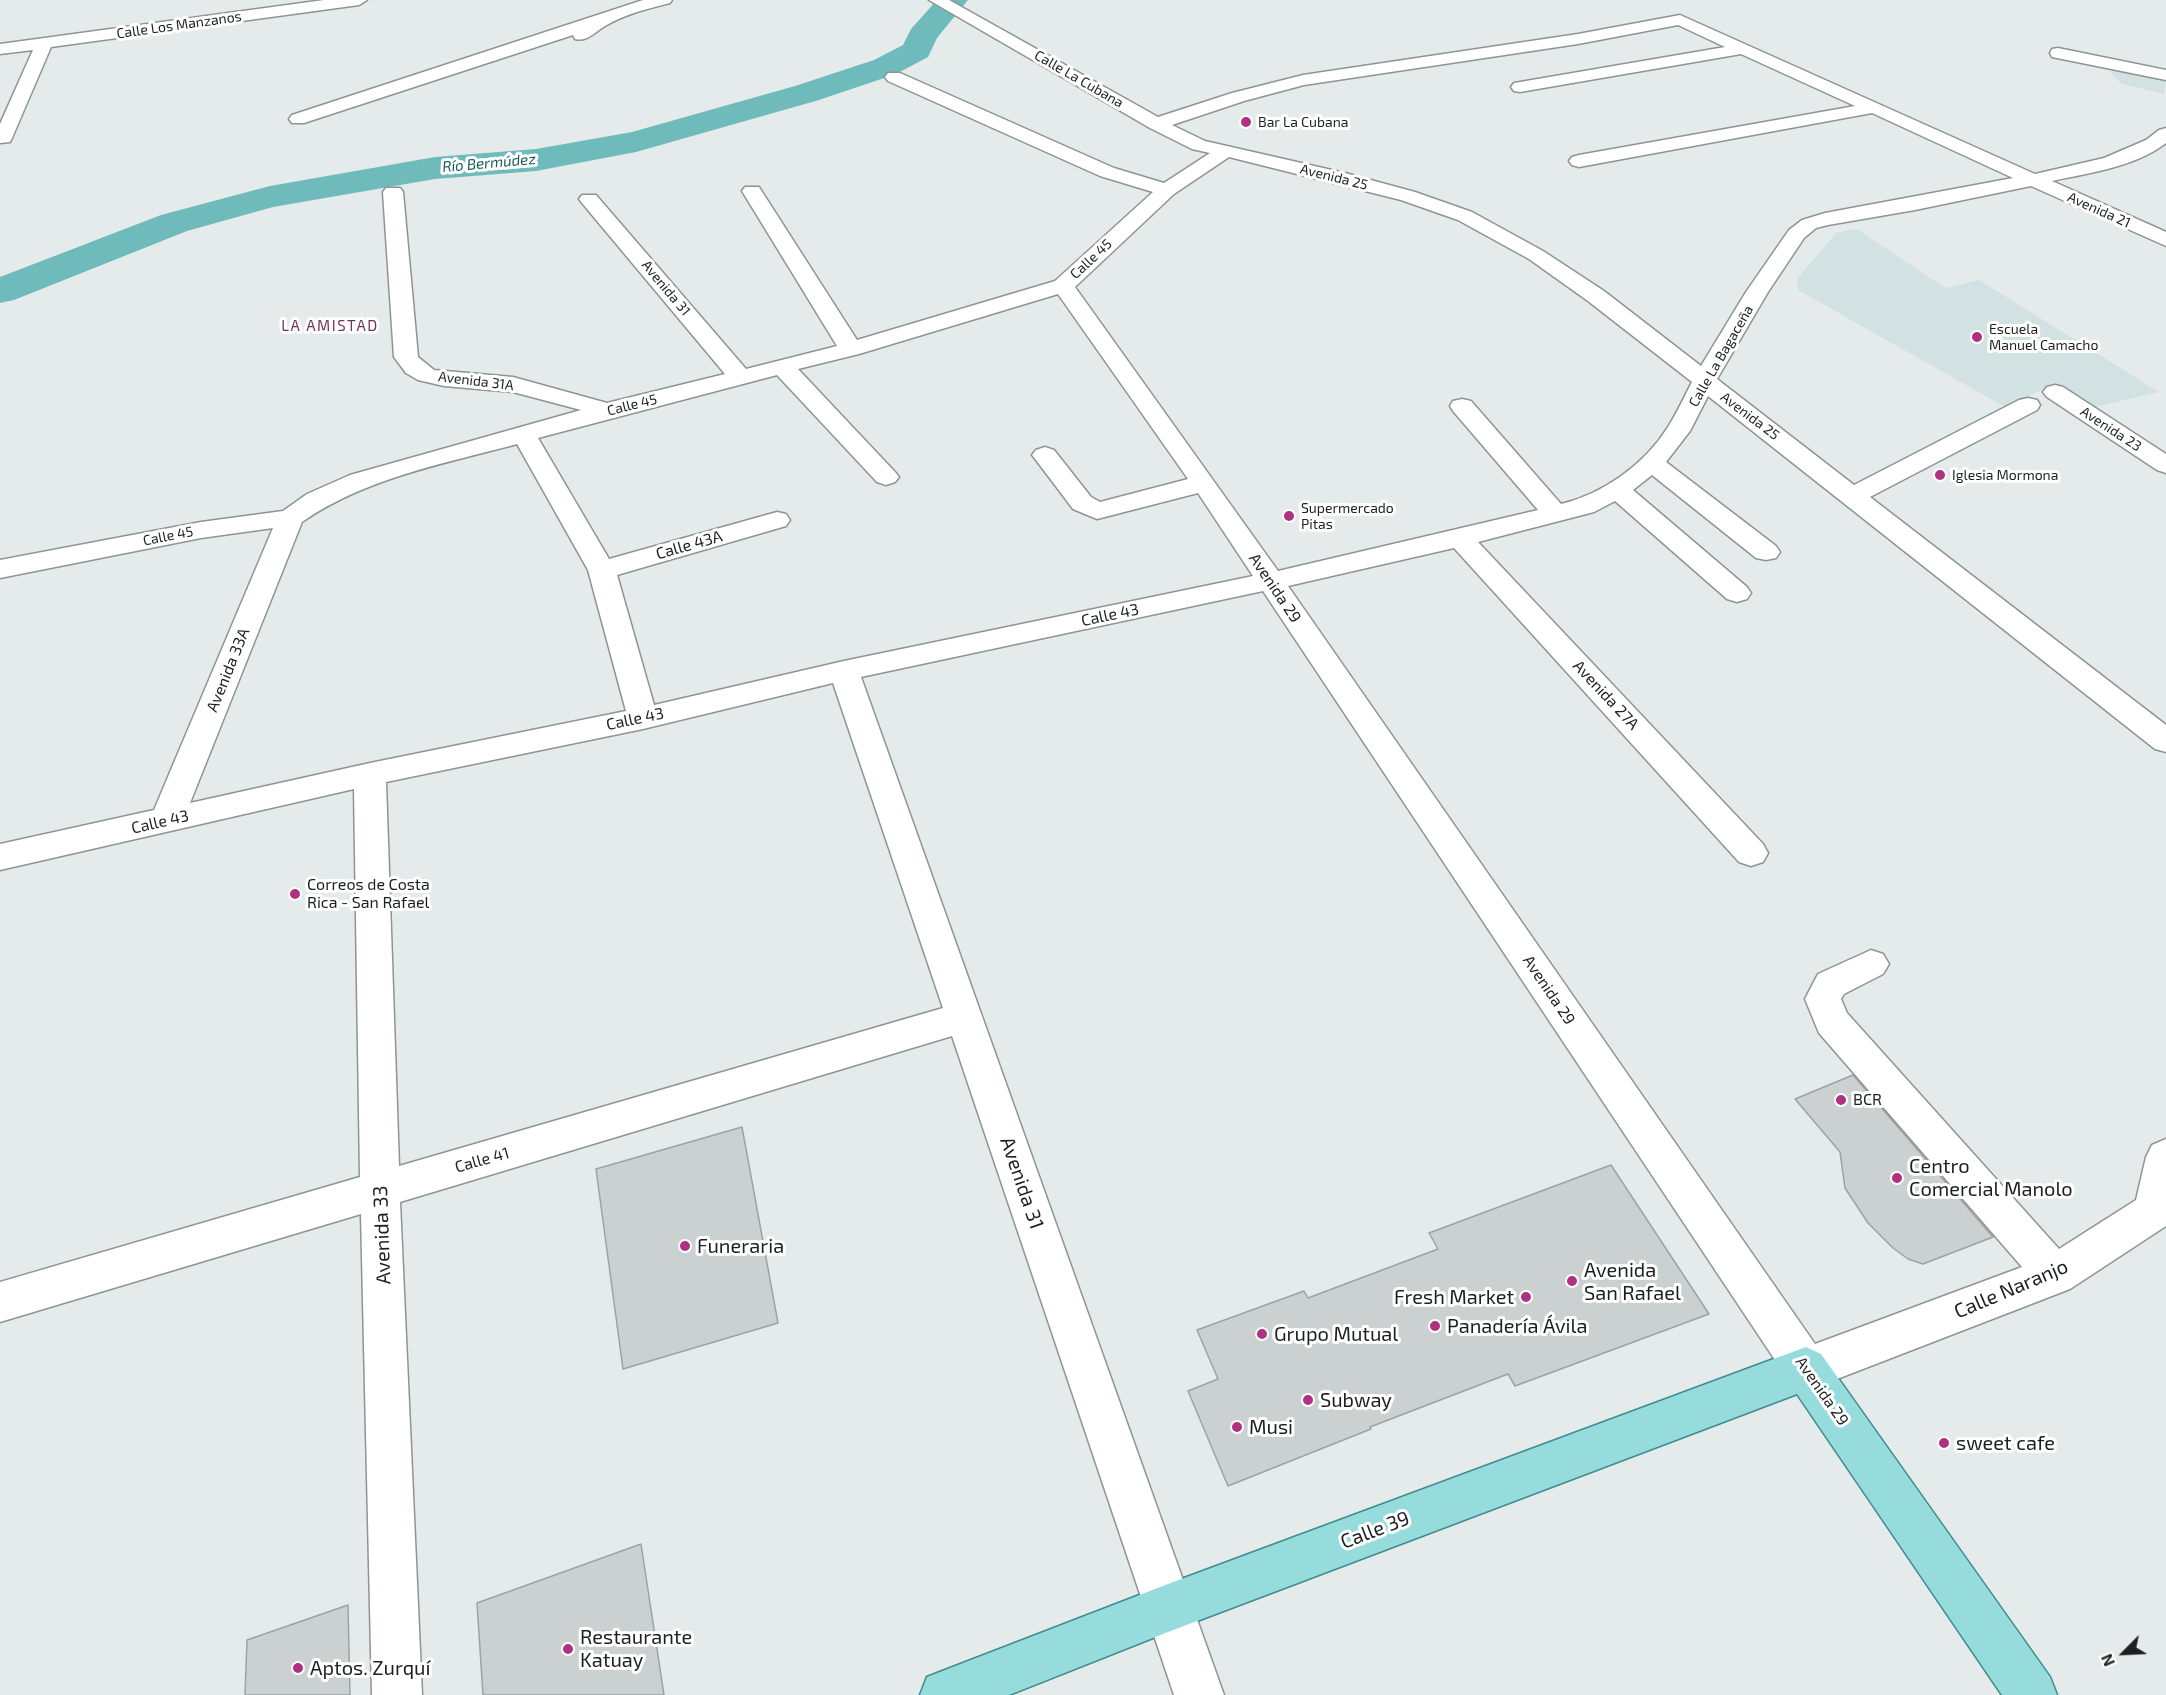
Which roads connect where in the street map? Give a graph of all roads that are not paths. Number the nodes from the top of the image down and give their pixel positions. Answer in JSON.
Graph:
{"nodes":[{"id":1,"x":359,"y":0,"type":"edge"},
{"id":2,"x":664,"y":0,"type":"edge"},
{"id":3,"x":937,"y":0,"type":"edge"},
{"id":4,"x":598,"y":21,"type":"junction"},
{"id":5,"x":44,"y":43,"type":"junction"},
{"id":6,"x":0,"y":49,"type":"edge"},
{"id":7,"x":1741,"y":49,"type":"junction"},
{"id":8,"x":2058,"y":53,"type":"dead end"},
{"id":9,"x":517,"y":65,"type":"dead end"},
{"id":10,"x":2166,"y":75,"type":"edge"},
{"id":11,"x":894,"y":77,"type":"dead end"},
{"id":12,"x":1520,"y":87,"type":"dead end"},
{"id":13,"x":1872,"y":108,"type":"junction"},
{"id":14,"x":298,"y":120,"type":"dead end"},
{"id":15,"x":1156,"y":123,"type":"junction"},
{"id":16,"x":2166,"y":134,"type":"edge"},
{"id":17,"x":3,"y":138,"type":"dead end"},
{"id":18,"x":1224,"y":152,"type":"junction"},
{"id":19,"x":1579,"y":160,"type":"dead end"},
{"id":20,"x":2033,"y":180,"type":"junction"},
{"id":21,"x":1167,"y":190,"type":"junction"},
{"id":22,"x":752,"y":191,"type":"dead end"},
{"id":23,"x":393,"y":192,"type":"dead end"},
{"id":24,"x":590,"y":199,"type":"dead end"},
{"id":25,"x":2166,"y":240,"type":"edge"},
{"id":26,"x":1063,"y":286,"type":"junction"},
{"id":27,"x":851,"y":350,"type":"junction"},
{"id":28,"x":783,"y":367,"type":"junction"},
{"id":29,"x":741,"y":378,"type":"junction"},
{"id":30,"x":1704,"y":381,"type":"junction"},
{"id":31,"x":2055,"y":392,"type":"dead end"},
{"id":32,"x":2028,"y":405,"type":"dead end"},
{"id":33,"x":1462,"y":406,"type":"dead end"},
{"id":34,"x":606,"y":411,"type":"junction"},
{"id":35,"x":523,"y":433,"type":"junction"},
{"id":36,"x":1045,"y":455,"type":"dead end"},
{"id":37,"x":1652,"y":463,"type":"junction"},
{"id":38,"x":2166,"y":465,"type":"edge"},
{"id":39,"x":886,"y":477,"type":"dead end"},
{"id":40,"x":1204,"y":483,"type":"junction"},
{"id":41,"x":1617,"y":490,"type":"junction"},
{"id":42,"x":1852,"y":496,"type":"junction"},
{"id":43,"x":1556,"y":514,"type":"junction"},
{"id":44,"x":290,"y":518,"type":"junction"},
{"id":45,"x":777,"y":520,"type":"dead end"},
{"id":46,"x":1460,"y":538,"type":"junction"},
{"id":47,"x":1766,"y":552,"type":"dead end"},
{"id":48,"x":0,"y":569,"type":"edge"},
{"id":49,"x":602,"y":570,"type":"junction"},
{"id":50,"x":1271,"y":581,"type":"junction"},
{"id":51,"x":1737,"y":593,"type":"dead end"},
{"id":52,"x":844,"y":671,"type":"junction"},
{"id":53,"x":643,"y":718,"type":"junction"},
{"id":54,"x":2166,"y":741,"type":"edge"},
{"id":55,"x":369,"y":774,"type":"junction"},
{"id":56,"x":166,"y":821,"type":"junction"},
{"id":57,"x":1751,"y":853,"type":"dead end"},
{"id":58,"x":0,"y":857,"type":"edge"},
{"id":59,"x":1871,"y":964,"type":"dead end"},
{"id":60,"x":965,"y":1017,"type":"junction"},
{"id":61,"x":2166,"y":1157,"type":"edge"},
{"id":62,"x":380,"y":1190,"type":"junction"},
{"id":63,"x":2055,"y":1275,"type":"junction"},
{"id":64,"x":0,"y":1302,"type":"edge"},
{"id":65,"x":1806,"y":1369,"type":"junction"},
{"id":66,"x":1168,"y":1608,"type":"junction"},
{"id":67,"x":398,"y":1695,"type":"edge"},
{"id":68,"x":945,"y":1695,"type":"edge"},
{"id":69,"x":1199,"y":1695,"type":"edge"},
{"id":70,"x":2032,"y":1695,"type":"edge"}],
"edges":[{"from":1,"to":5,"type":"street","name":"Calle Los Manzanos"},
{"from":2,"to":4,"type":"street"},
{"from":3,"to":15,"type":"street","name":"Calle La Cubana"},
{"from":4,"to":9,"type":"street"},
{"from":4,"to":14,"type":"street"},
{"from":5,"to":6,"type":"street","name":"Calle Los Manzanos"},
{"from":5,"to":17,"type":"street"},
{"from":7,"to":12,"type":"street"},
{"from":7,"to":13,"type":"street","name":"Avenida 21"},
{"from":7,"to":15,"type":"street","name":"Avenida 21"},
{"from":8,"to":10,"type":"street"},
{"from":11,"to":21,"type":"street"},
{"from":13,"to":19,"type":"street"},
{"from":13,"to":20,"type":"street","name":"Avenida 21"},
{"from":15,"to":18,"type":"street","name":"Calle La Cubana"},
{"from":16,"to":20,"type":"street","name":"Calle La Bagaceña"},
{"from":18,"to":21,"type":"street","name":"Calle 45"},
{"from":18,"to":30,"type":"street","name":"Avenida 25"},
{"from":20,"to":25,"type":"street","name":"Avenida 21"},
{"from":20,"to":30,"type":"street","name":"Calle La Bagaceña"},
{"from":21,"to":26,"type":"street","name":"Calle 45"},
{"from":22,"to":27,"type":"street"},
{"from":23,"to":34,"type":"street","name":"Avenida 31A"},
{"from":24,"to":29,"type":"street","name":"Avenida 31"},
{"from":26,"to":27,"type":"street","name":"Calle 45"},
{"from":26,"to":40,"type":"street","name":"Avenida 29"},
{"from":27,"to":28,"type":"street","name":"Calle 45"},
{"from":28,"to":29,"type":"street","name":"Calle 45"},
{"from":28,"to":39,"type":"street"},
{"from":29,"to":34,"type":"street","name":"Calle 45"},
{"from":30,"to":37,"type":"street","name":"Calle La Bagaceña"},
{"from":30,"to":42,"type":"street","name":"Avenida 25"},
{"from":31,"to":38,"type":"street","name":"Avenida 23"},
{"from":32,"to":42,"type":"street"},
{"from":33,"to":43,"type":"street"},
{"from":34,"to":35,"type":"street","name":"Calle 45"},
{"from":35,"to":44,"type":"street","name":"Calle 45"},
{"from":35,"to":49,"type":"street"},
{"from":36,"to":40,"type":"street"},
{"from":37,"to":41,"type":"street","name":"Calle La Bagaceña"},
{"from":37,"to":47,"type":"street"},
{"from":40,"to":50,"type":"street","name":"Avenida 29"},
{"from":41,"to":43,"type":"street","name":"Calle La Bagaceña"},
{"from":41,"to":51,"type":"street"},
{"from":42,"to":54,"type":"street","name":"Avenida 25"},
{"from":43,"to":46,"type":"street","name":"Calle La Bagaceña"},
{"from":44,"to":48,"type":"street","name":"Calle 45"},
{"from":44,"to":56,"type":"street","name":"Avenida 33A"},
{"from":45,"to":49,"type":"street","name":"Calle 43A"},
{"from":46,"to":50,"type":"street","name":"Calle La Bagaceña"},
{"from":46,"to":57,"type":"street","name":"Avenida 27A"},
{"from":49,"to":53,"type":"street"},
{"from":50,"to":52,"type":"street","name":"Calle 43"},
{"from":50,"to":65,"type":"street","name":"Avenida 29"},
{"from":52,"to":53,"type":"street","name":"Calle 43"},
{"from":52,"to":60,"type":"street","name":"Avenida 31"},
{"from":53,"to":55,"type":"street","name":"Calle 43"},
{"from":55,"to":56,"type":"street","name":"Calle 43"},
{"from":55,"to":62,"type":"street","name":"Avenida 33"},
{"from":56,"to":58,"type":"street","name":"Calle 43"},
{"from":59,"to":63,"type":"street"},
{"from":60,"to":62,"type":"street","name":"Calle 41"},
{"from":60,"to":66,"type":"street","name":"Avenida 31"},
{"from":61,"to":63,"type":"street","name":"Calle Naranjo"},
{"from":62,"to":64,"type":"street","name":"Calle 41"},
{"from":62,"to":67,"type":"street","name":"Avenida 33"},
{"from":63,"to":65,"type":"street","name":"Calle Naranjo"},
{"from":65,"to":66,"type":"main road","name":"Calle 39"},
{"from":65,"to":70,"type":"main road","name":"Avenida 29"},
{"from":66,"to":68,"type":"main road","name":"Calle 39"},
{"from":66,"to":69,"type":"street","name":"Avenida 31"}]}
